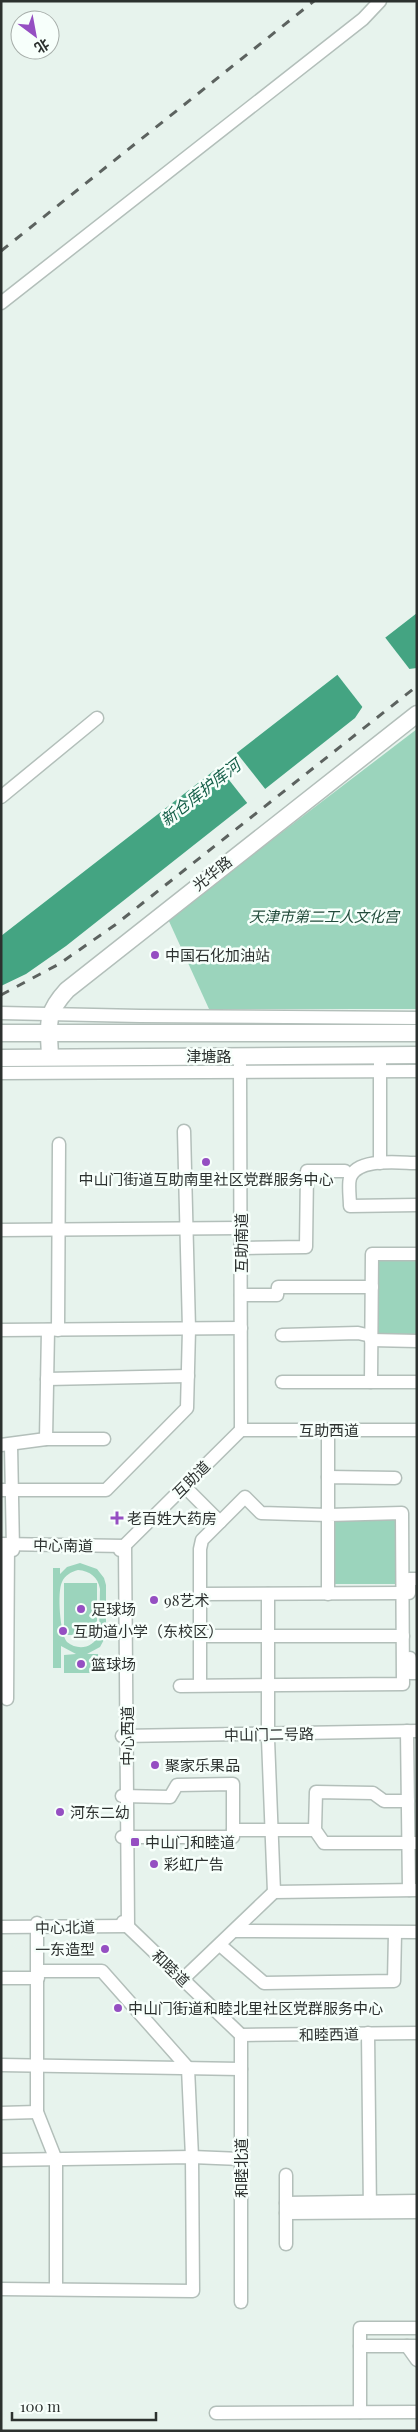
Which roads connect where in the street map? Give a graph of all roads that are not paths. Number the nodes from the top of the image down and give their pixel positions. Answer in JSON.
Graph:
{"nodes":[{"id":1,"x":380,"y":1,"type":"edge"},
{"id":2,"x":1,"y":303,"type":"edge"},
{"id":3,"x":417,"y":714,"type":"edge"},
{"id":4,"x":97,"y":718,"type":"dead end"},
{"id":5,"x":1,"y":796,"type":"edge"},
{"id":6,"x":1,"y":1013,"type":"edge"},
{"id":7,"x":49,"y":1014,"type":"junction"},
{"id":8,"x":417,"y":1018,"type":"edge"},
{"id":9,"x":1,"y":1033,"type":"edge"},
{"id":10,"x":49,"y":1033,"type":"junction"},
{"id":11,"x":417,"y":1033,"type":"edge"},
{"id":12,"x":417,"y":1055,"type":"edge"},
{"id":13,"x":50,"y":1057,"type":"junction"},
{"id":14,"x":1,"y":1058,"type":"edge"},
{"id":15,"x":380,"y":1063,"type":"junction"},
{"id":16,"x":240,"y":1064,"type":"junction"},
{"id":17,"x":417,"y":1071,"type":"edge"},
{"id":18,"x":1,"y":1073,"type":"edge"},
{"id":19,"x":184,"y":1131,"type":"dead end"},
{"id":20,"x":59,"y":1144,"type":"dead end"},
{"id":21,"x":380,"y":1163,"type":"junction"},
{"id":22,"x":417,"y":1163,"type":"edge"},
{"id":23,"x":345,"y":1171,"type":"dead end"},
{"id":24,"x":417,"y":1205,"type":"edge"},
{"id":25,"x":186,"y":1228,"type":"junction"},
{"id":26,"x":242,"y":1228,"type":"junction"},
{"id":27,"x":60,"y":1229,"type":"junction"},
{"id":28,"x":1,"y":1230,"type":"edge"},
{"id":29,"x":242,"y":1248,"type":"junction"},
{"id":30,"x":417,"y":1254,"type":"edge"},
{"id":31,"x":372,"y":1287,"type":"junction"},
{"id":32,"x":241,"y":1295,"type":"junction"},
{"id":33,"x":241,"y":1328,"type":"junction"},
{"id":34,"x":189,"y":1329,"type":"junction"},
{"id":35,"x":1,"y":1330,"type":"edge"},
{"id":36,"x":53,"y":1330,"type":"junction"},
{"id":37,"x":282,"y":1335,"type":"dead end"},
{"id":38,"x":371,"y":1338,"type":"junction"},
{"id":39,"x":417,"y":1341,"type":"edge"},
{"id":40,"x":188,"y":1376,"type":"junction"},
{"id":41,"x":47,"y":1379,"type":"junction"},
{"id":42,"x":282,"y":1382,"type":"dead end"},
{"id":43,"x":371,"y":1382,"type":"junction"},
{"id":44,"x":417,"y":1382,"type":"edge"},
{"id":45,"x":241,"y":1430,"type":"junction"},
{"id":46,"x":328,"y":1430,"type":"junction"},
{"id":47,"x":417,"y":1430,"type":"edge"},
{"id":48,"x":46,"y":1439,"type":"junction"},
{"id":49,"x":104,"y":1439,"type":"dead end"},
{"id":50,"x":6,"y":1445,"type":"edge"},
{"id":51,"x":328,"y":1477,"type":"junction"},
{"id":52,"x":395,"y":1478,"type":"dead end"},
{"id":53,"x":184,"y":1486,"type":"junction"},
{"id":54,"x":6,"y":1490,"type":"edge"},
{"id":55,"x":328,"y":1515,"type":"junction"},
{"id":56,"x":220,"y":1522,"type":"junction"},
{"id":57,"x":7,"y":1547,"type":"edge"},
{"id":58,"x":123,"y":1548,"type":"junction"},
{"id":59,"x":417,"y":1579,"type":"edge"},
{"id":60,"x":403,"y":1593,"type":"junction"},
{"id":61,"x":200,"y":1594,"type":"junction"},
{"id":62,"x":268,"y":1594,"type":"junction"},
{"id":63,"x":328,"y":1594,"type":"junction"},
{"id":64,"x":413,"y":1624,"type":"edge"},
{"id":65,"x":199,"y":1636,"type":"junction"},
{"id":66,"x":403,"y":1636,"type":"junction"},
{"id":67,"x":268,"y":1637,"type":"junction"},
{"id":68,"x":417,"y":1673,"type":"edge"},
{"id":69,"x":200,"y":1685,"type":"junction"},
{"id":70,"x":268,"y":1685,"type":"junction"},
{"id":71,"x":180,"y":1686,"type":"dead end"},
{"id":72,"x":7,"y":1699,"type":"dead end"},
{"id":73,"x":412,"y":1733,"type":"edge"},
{"id":74,"x":268,"y":1737,"type":"junction"},
{"id":75,"x":124,"y":1738,"type":"junction"},
{"id":76,"x":125,"y":1796,"type":"junction"},
{"id":77,"x":408,"y":1801,"type":"junction"},
{"id":78,"x":233,"y":1830,"type":"junction"},
{"id":79,"x":273,"y":1830,"type":"junction"},
{"id":80,"x":315,"y":1830,"type":"junction"},
{"id":81,"x":125,"y":1837,"type":"junction"},
{"id":82,"x":413,"y":1843,"type":"edge"},
{"id":83,"x":413,"y":1890,"type":"edge"},
{"id":84,"x":274,"y":1892,"type":"junction"},
{"id":85,"x":1,"y":1923,"type":"edge"},
{"id":86,"x":126,"y":1924,"type":"junction"},
{"id":87,"x":37,"y":1925,"type":"junction"},
{"id":88,"x":1,"y":1927,"type":"edge"},
{"id":89,"x":235,"y":1931,"type":"junction"},
{"id":90,"x":417,"y":1932,"type":"edge"},
{"id":91,"x":395,"y":1933,"type":"junction"},
{"id":92,"x":220,"y":1945,"type":"junction"},
{"id":93,"x":38,"y":1974,"type":"junction"},
{"id":94,"x":1,"y":1978,"type":"edge"},
{"id":95,"x":183,"y":1980,"type":"junction"},
{"id":96,"x":417,"y":2033,"type":"edge"},
{"id":97,"x":368,"y":2034,"type":"junction"},
{"id":98,"x":241,"y":2035,"type":"junction"},
{"id":99,"x":37,"y":2065,"type":"junction"},
{"id":100,"x":1,"y":2066,"type":"edge"},
{"id":101,"x":188,"y":2068,"type":"junction"},
{"id":102,"x":241,"y":2069,"type":"junction"},
{"id":103,"x":37,"y":2112,"type":"junction"},
{"id":104,"x":1,"y":2113,"type":"edge"},
{"id":105,"x":192,"y":2158,"type":"junction"},
{"id":106,"x":241,"y":2159,"type":"junction"},
{"id":107,"x":1,"y":2160,"type":"edge"},
{"id":108,"x":56,"y":2160,"type":"junction"},
{"id":109,"x":286,"y":2175,"type":"dead end"},
{"id":110,"x":417,"y":2201,"type":"edge"},
{"id":111,"x":370,"y":2207,"type":"junction"},
{"id":112,"x":286,"y":2208,"type":"junction"},
{"id":113,"x":417,"y":2212,"type":"edge"},
{"id":114,"x":286,"y":2244,"type":"dead end"},
{"id":115,"x":1,"y":2289,"type":"edge"},
{"id":116,"x":56,"y":2289,"type":"junction"},
{"id":117,"x":241,"y":2302,"type":"dead end"},
{"id":118,"x":417,"y":2328,"type":"edge"},
{"id":119,"x":360,"y":2346,"type":"junction"},
{"id":120,"x":412,"y":2346,"type":"edge"},
{"id":121,"x":417,"y":2360,"type":"edge"},
{"id":122,"x":360,"y":2412,"type":"junction"},
{"id":123,"x":417,"y":2412,"type":"edge"},
{"id":124,"x":216,"y":2413,"type":"dead end"}],
"edges":[{"from":1,"to":2,"type":"street"},
{"from":3,"to":7,"type":"main road","name":"光华路"},
{"from":4,"to":5,"type":"street"},
{"from":6,"to":7,"type":"street"},
{"from":7,"to":8,"type":"street"},
{"from":7,"to":10,"type":"main road"},
{"from":9,"to":10,"type":"main road","name":"津塘路"},
{"from":10,"to":11,"type":"main road","name":"津塘路"},
{"from":10,"to":13,"type":"main road"},
{"from":12,"to":15,"type":"main road","name":"津塘路"},
{"from":13,"to":14,"type":"main road","name":"津塘路"},
{"from":13,"to":16,"type":"main road","name":"津塘路"},
{"from":15,"to":16,"type":"main road","name":"津塘路"},
{"from":15,"to":17,"type":"street"},
{"from":15,"to":21,"type":"street"},
{"from":16,"to":18,"type":"street"},
{"from":16,"to":26,"type":"street","name":"互助南道"},
{"from":19,"to":25,"type":"street"},
{"from":20,"to":27,"type":"street"},
{"from":21,"to":22,"type":"street"},
{"from":21,"to":24,"type":"street"},
{"from":23,"to":29,"type":"street"},
{"from":25,"to":26,"type":"street"},
{"from":25,"to":27,"type":"street"},
{"from":25,"to":34,"type":"street"},
{"from":26,"to":29,"type":"street","name":"互助南道"},
{"from":27,"to":28,"type":"street"},
{"from":27,"to":36,"type":"street"},
{"from":29,"to":32,"type":"street","name":"互助南道"},
{"from":30,"to":31,"type":"street"},
{"from":31,"to":32,"type":"street"},
{"from":31,"to":38,"type":"street"},
{"from":32,"to":33,"type":"street","name":"互助南道"},
{"from":33,"to":34,"type":"street"},
{"from":33,"to":45,"type":"street","name":"互助南道"},
{"from":34,"to":36,"type":"street"},
{"from":34,"to":40,"type":"street"},
{"from":35,"to":36,"type":"street"},
{"from":36,"to":41,"type":"street"},
{"from":37,"to":38,"type":"street"},
{"from":38,"to":39,"type":"street"},
{"from":38,"to":43,"type":"street"},
{"from":40,"to":41,"type":"street"},
{"from":40,"to":54,"type":"street"},
{"from":41,"to":48,"type":"street"},
{"from":42,"to":43,"type":"street"},
{"from":43,"to":44,"type":"street"},
{"from":45,"to":46,"type":"street","name":"互助西道"},
{"from":45,"to":53,"type":"street","name":"互助道"},
{"from":46,"to":47,"type":"street","name":"互助西道"},
{"from":46,"to":51,"type":"street"},
{"from":48,"to":49,"type":"street"},
{"from":48,"to":50,"type":"street"},
{"from":50,"to":54,"type":"street"},
{"from":51,"to":52,"type":"street"},
{"from":51,"to":55,"type":"street"},
{"from":53,"to":56,"type":"street"},
{"from":53,"to":58,"type":"street","name":"互助道"},
{"from":54,"to":57,"type":"street"},
{"from":55,"to":56,"type":"street"},
{"from":55,"to":60,"type":"street"},
{"from":55,"to":63,"type":"street"},
{"from":56,"to":61,"type":"street"},
{"from":57,"to":58,"type":"street","name":"中心南道"},
{"from":57,"to":72,"type":"street"},
{"from":58,"to":75,"type":"street","name":"中心西道"},
{"from":59,"to":64,"type":"street"},
{"from":60,"to":63,"type":"street"},
{"from":60,"to":66,"type":"street"},
{"from":61,"to":62,"type":"street"},
{"from":61,"to":65,"type":"street"},
{"from":62,"to":63,"type":"street"},
{"from":62,"to":67,"type":"street"},
{"from":64,"to":68,"type":"street"},
{"from":65,"to":67,"type":"street"},
{"from":65,"to":69,"type":"street"},
{"from":66,"to":67,"type":"street"},
{"from":66,"to":70,"type":"street"},
{"from":67,"to":70,"type":"street"},
{"from":69,"to":70,"type":"street"},
{"from":69,"to":71,"type":"street"},
{"from":70,"to":74,"type":"street"},
{"from":73,"to":74,"type":"street","name":"中山门二号路"},
{"from":73,"to":77,"type":"street"},
{"from":74,"to":75,"type":"street","name":"中山门二号路"},
{"from":74,"to":79,"type":"street"},
{"from":75,"to":76,"type":"street","name":"中心西道"},
{"from":76,"to":78,"type":"street"},
{"from":76,"to":81,"type":"street","name":"中心西道"},
{"from":77,"to":80,"type":"street"},
{"from":77,"to":82,"type":"street"},
{"from":78,"to":79,"type":"street"},
{"from":78,"to":81,"type":"street"},
{"from":79,"to":80,"type":"street"},
{"from":79,"to":84,"type":"street"},
{"from":80,"to":82,"type":"street"},
{"from":81,"to":86,"type":"street","name":"中心西道"},
{"from":82,"to":83,"type":"street"},
{"from":83,"to":84,"type":"street"},
{"from":84,"to":89,"type":"street"},
{"from":85,"to":87,"type":"street","name":"中心北道"},
{"from":86,"to":87,"type":"street","name":"中心北道"},
{"from":86,"to":95,"type":"street","name":"和睦道"},
{"from":87,"to":88,"type":"street","name":"中心北道"},
{"from":87,"to":93,"type":"street"},
{"from":89,"to":91,"type":"street"},
{"from":89,"to":92,"type":"street"},
{"from":90,"to":91,"type":"street"},
{"from":91,"to":92,"type":"street"},
{"from":92,"to":95,"type":"street"},
{"from":93,"to":94,"type":"street"},
{"from":93,"to":99,"type":"street"},
{"from":93,"to":101,"type":"street"},
{"from":95,"to":98,"type":"street","name":"和睦道"},
{"from":96,"to":97,"type":"street","name":"和睦西道"},
{"from":97,"to":98,"type":"street","name":"和睦西道"},
{"from":97,"to":111,"type":"street"},
{"from":98,"to":102,"type":"street","name":"和睦北道"},
{"from":99,"to":100,"type":"street"},
{"from":99,"to":101,"type":"street"},
{"from":99,"to":103,"type":"street"},
{"from":101,"to":102,"type":"street"},
{"from":101,"to":105,"type":"street"},
{"from":102,"to":106,"type":"street","name":"和睦北道"},
{"from":103,"to":104,"type":"street"},
{"from":103,"to":108,"type":"street"},
{"from":105,"to":106,"type":"street"},
{"from":105,"to":108,"type":"street"},
{"from":105,"to":116,"type":"street"},
{"from":106,"to":117,"type":"street","name":"和睦北道"},
{"from":107,"to":108,"type":"street"},
{"from":108,"to":116,"type":"street"},
{"from":109,"to":112,"type":"street"},
{"from":110,"to":111,"type":"street"},
{"from":111,"to":112,"type":"street"},
{"from":111,"to":113,"type":"street"},
{"from":112,"to":114,"type":"street"},
{"from":115,"to":116,"type":"street"},
{"from":118,"to":119,"type":"street"},
{"from":119,"to":120,"type":"street"},
{"from":119,"to":122,"type":"street"},
{"from":120,"to":121,"type":"street"},
{"from":122,"to":123,"type":"street"},
{"from":122,"to":124,"type":"street"}]}
